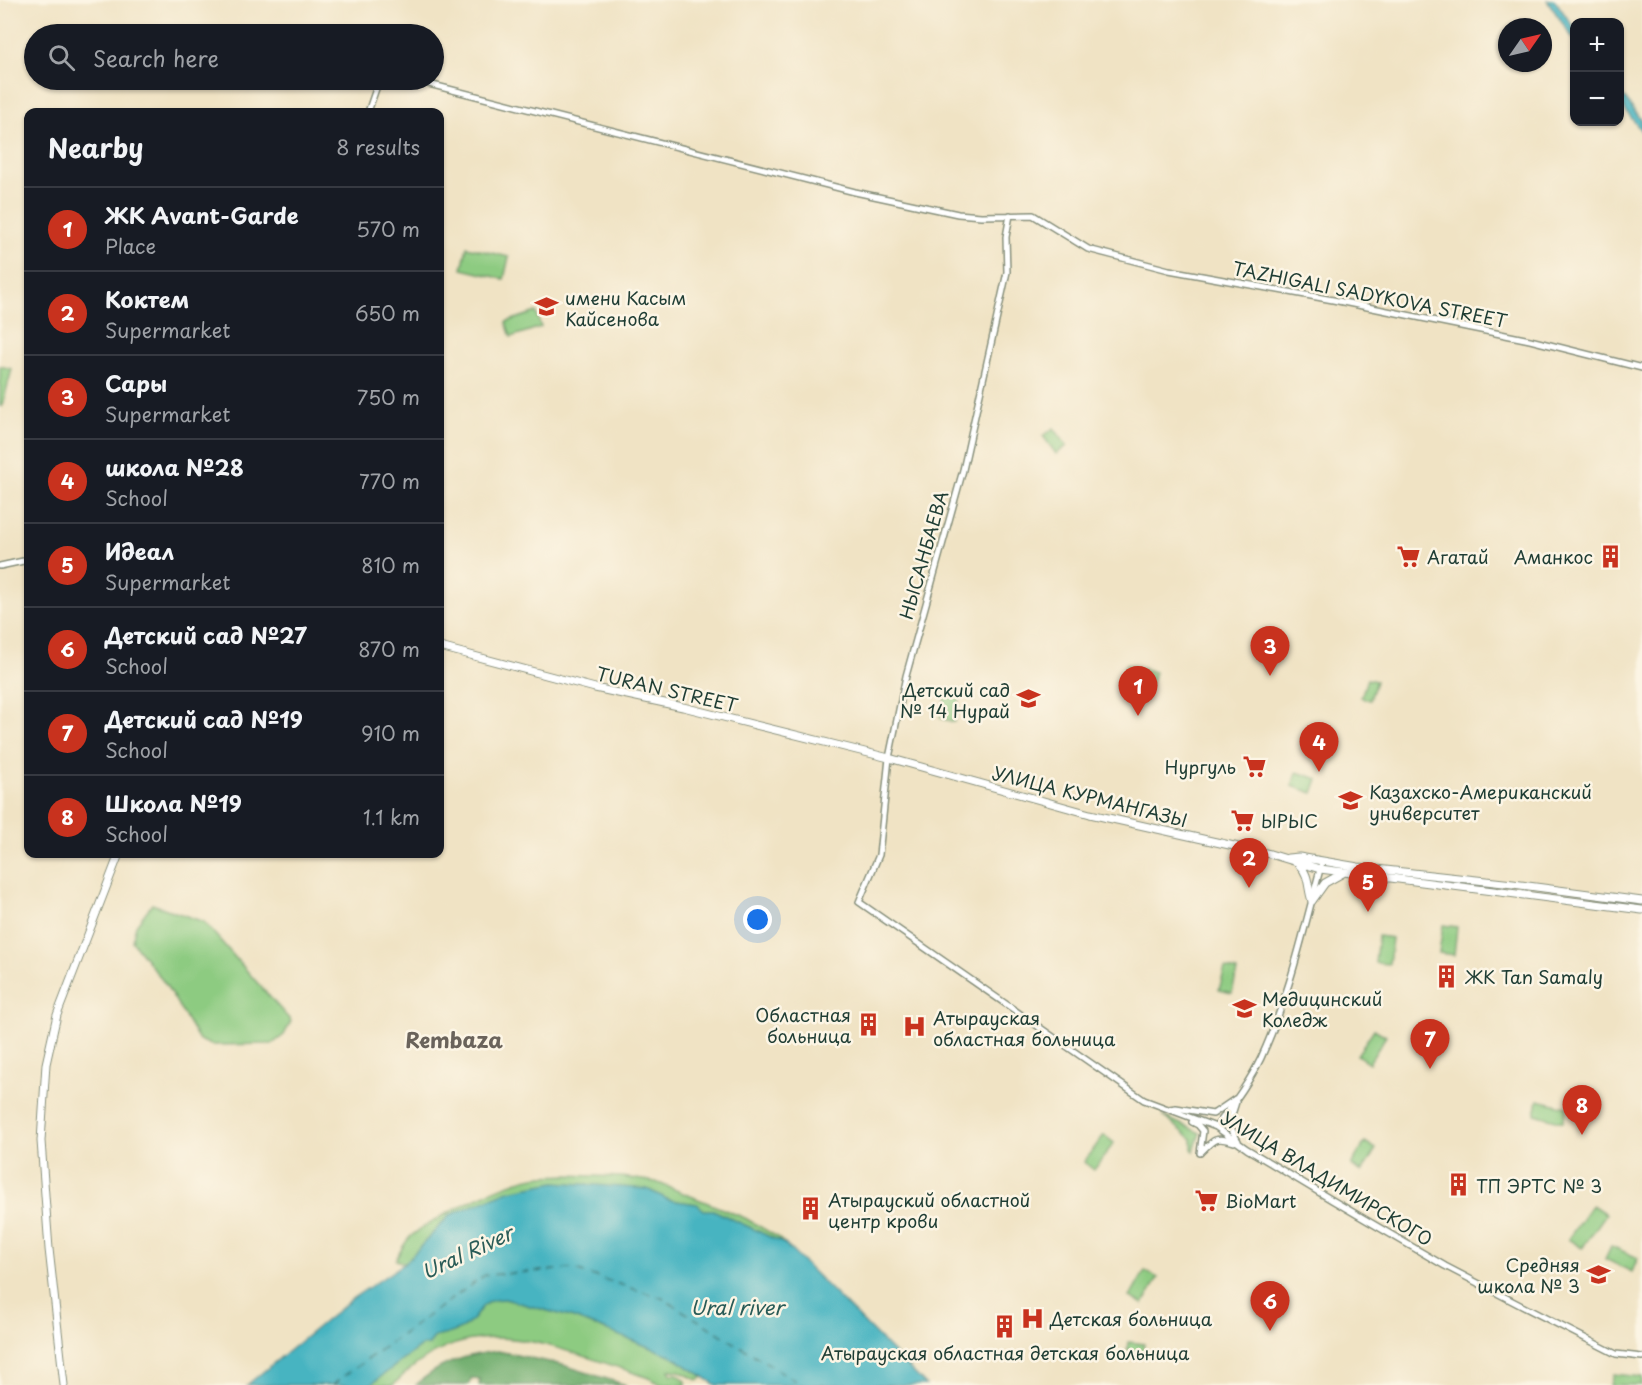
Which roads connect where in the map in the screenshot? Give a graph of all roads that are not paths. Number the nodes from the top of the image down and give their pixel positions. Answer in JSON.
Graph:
{"nodes":[{"id":1,"x":444,"y":88,"type":"edge"},
{"id":2,"x":376,"y":90,"type":"edge"},
{"id":3,"x":370,"y":108,"type":"edge"},
{"id":4,"x":1010,"y":215,"type":"junction"},
{"id":5,"x":1642,"y":368,"type":"edge"},
{"id":6,"x":24,"y":561,"type":"edge"},
{"id":7,"x":0,"y":566,"type":"edge"},
{"id":8,"x":444,"y":648,"type":"edge"},
{"id":9,"x":889,"y":758,"type":"junction"},
{"id":10,"x":117,"y":858,"type":"edge"},
{"id":11,"x":1285,"y":858,"type":"junction"},
{"id":12,"x":1297,"y":864,"type":"junction"},
{"id":13,"x":1321,"y":866,"type":"junction"},
{"id":14,"x":1346,"y":872,"type":"junction"},
{"id":15,"x":1312,"y":901,"type":"junction"},
{"id":16,"x":859,"y":902,"type":"joint"},
{"id":17,"x":1642,"y":902,"type":"edge"},
{"id":18,"x":1642,"y":910,"type":"edge"},
{"id":19,"x":1237,"y":1098,"type":"junction"},
{"id":20,"x":1167,"y":1110,"type":"junction"},
{"id":21,"x":1216,"y":1127,"type":"junction"},
{"id":22,"x":1240,"y":1144,"type":"junction"},
{"id":23,"x":1642,"y":1357,"type":"edge"},
{"id":24,"x":64,"y":1385,"type":"edge"}],
"edges":[{"from":1,"to":4,"type":"street","name":"TAZHIGALI SADYKOVA STREET"},
{"from":2,"to":3,"type":"street"},
{"from":4,"to":5,"type":"street","name":"TAZHIGALI SADYKOVA STREET"},
{"from":4,"to":9,"type":"street","name":"НЫСАНБАЕВА"},
{"from":6,"to":7,"type":"street"},
{"from":8,"to":9,"type":"main road","name":"TURAN STREET"},
{"from":9,"to":11,"type":"main road","name":"УЛИЦА КУРМАНГАЗЫ"},
{"from":9,"to":16,"type":"street","name":"НЫСАНБАЕВА"},
{"from":10,"to":24,"type":"main road"},
{"from":11,"to":12,"type":"main road","name":"УЛИЦА КУРМАНГАЗЫ"},
{"from":11,"to":13,"type":"main road","name":"УЛИЦА КУРМАНГАЗЫ"},
{"from":12,"to":13,"type":"main road","name":"УЛИЦА КУРМАНГАЗЫ"},
{"from":12,"to":15,"type":"main road"},
{"from":13,"to":14,"type":"main road","name":"УЛИЦА КУРМАНГАЗЫ"},
{"from":13,"to":15,"type":"street"},
{"from":13,"to":17,"type":"main road","name":"УЛИЦА КУРМАНГАЗЫ"},
{"from":14,"to":15,"type":"main road"},
{"from":14,"to":18,"type":"main road","name":"УЛИЦА КУРМАНГАЗЫ"},
{"from":15,"to":19,"type":"street"},
{"from":16,"to":20,"type":"street","name":"УЛИЦА ВЛАДИМИРСКОГО"},
{"from":19,"to":20,"type":"street"},
{"from":19,"to":21,"type":"street"},
{"from":19,"to":22,"type":"street"},
{"from":20,"to":21,"type":"street","name":"УЛИЦА ВЛАДИМИРСКОГО"},
{"from":20,"to":22,"type":"street"},
{"from":21,"to":22,"type":"street","name":"УЛИЦА ВЛАДИМИРСКОГО"},
{"from":22,"to":23,"type":"street","name":"УЛИЦА ВЛАДИМИРСКОГО"}]}
